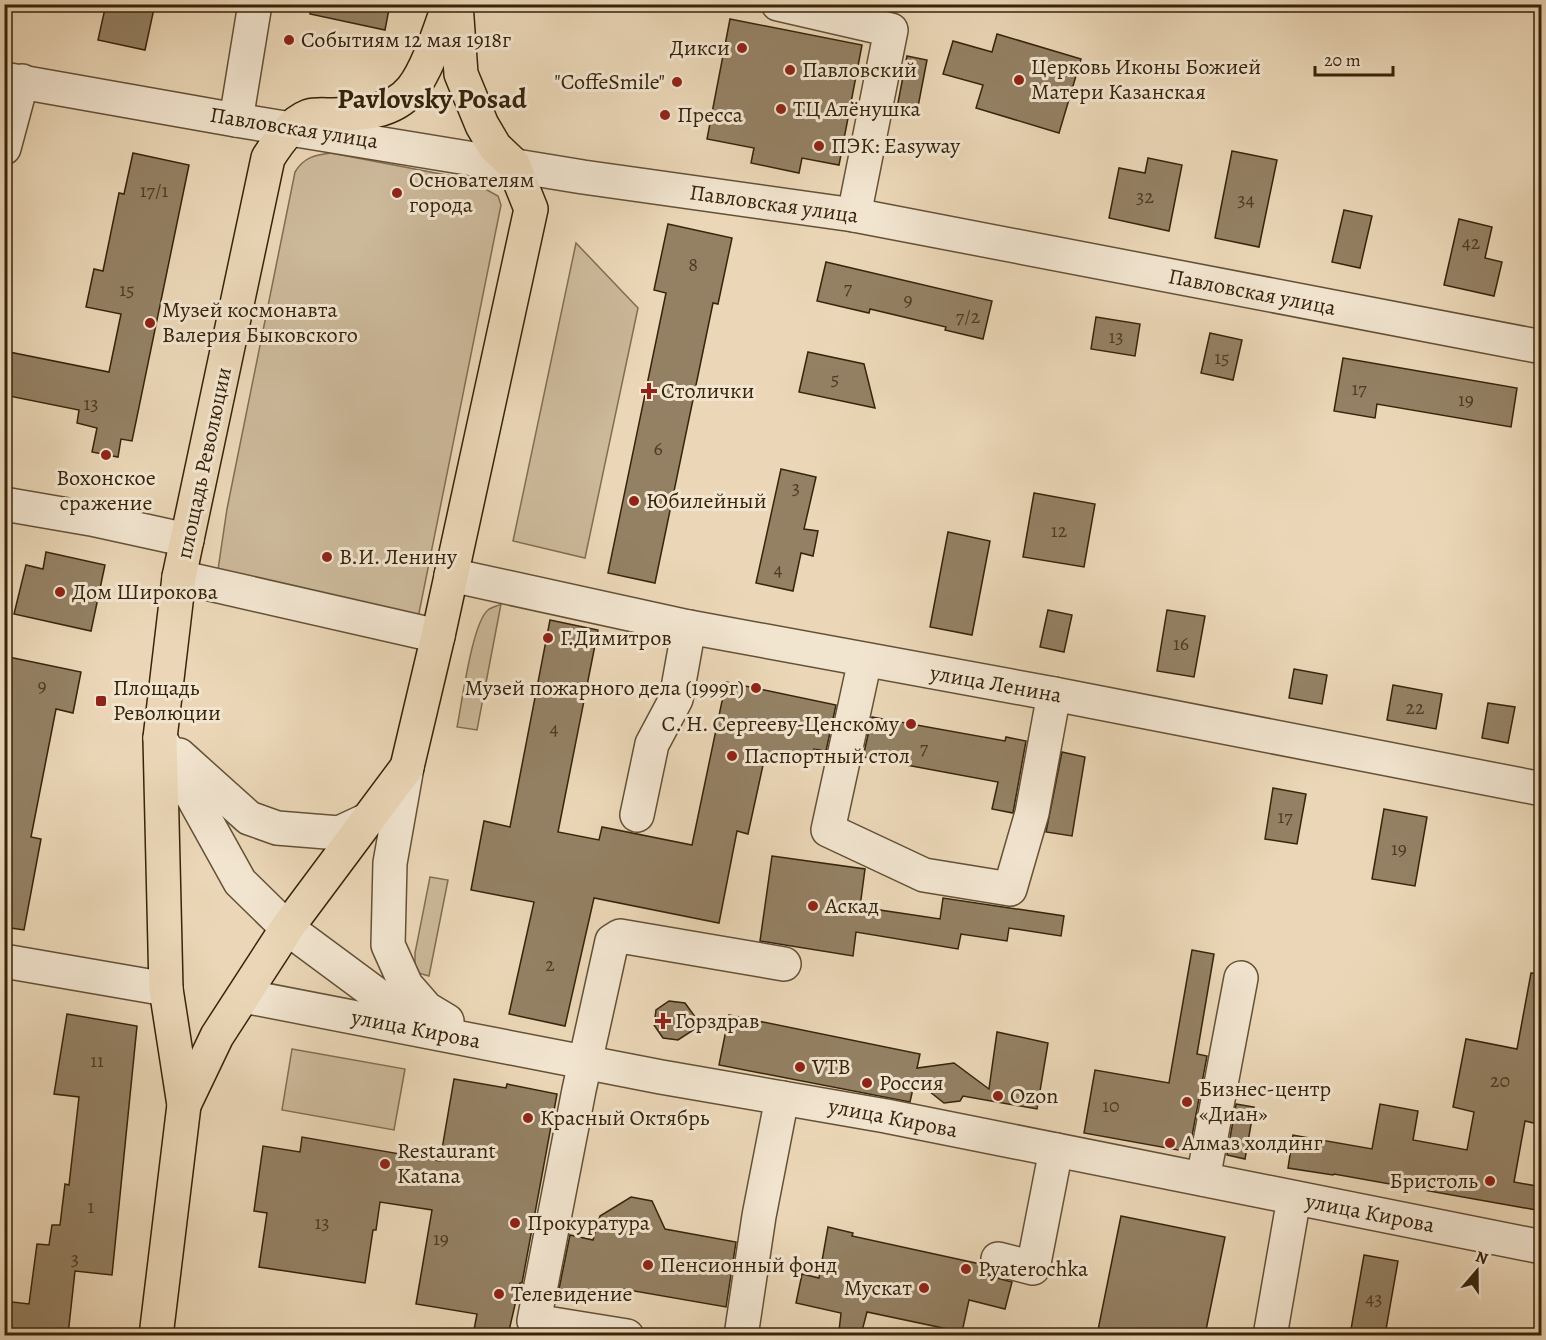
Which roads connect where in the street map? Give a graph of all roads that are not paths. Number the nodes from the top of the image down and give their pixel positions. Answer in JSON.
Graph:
{"nodes":[{"id":1,"x":255,"y":4,"type":"edge"},
{"id":2,"x":449,"y":4,"type":"edge"},
{"id":3,"x":456,"y":4,"type":"edge"},
{"id":4,"x":778,"y":4,"type":"edge"},
{"id":5,"x":13,"y":80,"type":"edge"},
{"id":6,"x":236,"y":120,"type":"junction"},
{"id":7,"x":292,"y":128,"type":"junction"},
{"id":8,"x":4,"y":148,"type":"edge"},
{"id":9,"x":513,"y":164,"type":"junction"},
{"id":10,"x":854,"y":215,"type":"junction"},
{"id":11,"x":1542,"y":347,"type":"edge"},
{"id":12,"x":4,"y":504,"type":"edge"},
{"id":13,"x":187,"y":540,"type":"junction"},
{"id":14,"x":451,"y":575,"type":"junction"},
{"id":15,"x":179,"y":577,"type":"junction"},
{"id":16,"x":689,"y":627,"type":"junction"},
{"id":17,"x":438,"y":636,"type":"junction"},
{"id":18,"x":865,"y":660,"type":"junction"},
{"id":19,"x":1053,"y":694,"type":"junction"},
{"id":20,"x":160,"y":738,"type":"junction"},
{"id":21,"x":407,"y":767,"type":"junction"},
{"id":22,"x":1542,"y":789,"type":"edge"},
{"id":23,"x":637,"y":815,"type":"dead end"},
{"id":24,"x":369,"y":819,"type":"junction"},
{"id":25,"x":287,"y":928,"type":"junction"},
{"id":26,"x":4,"y":961,"type":"edge"},
{"id":27,"x":784,"y":964,"type":"dead end"},
{"id":28,"x":1241,"y":978,"type":"dead end"},
{"id":29,"x":166,"y":989,"type":"junction"},
{"id":30,"x":244,"y":996,"type":"junction"},
{"id":31,"x":424,"y":1029,"type":"junction"},
{"id":32,"x":485,"y":1042,"type":"junction"},
{"id":33,"x":586,"y":1062,"type":"junction"},
{"id":34,"x":782,"y":1098,"type":"junction"},
{"id":35,"x":184,"y":1105,"type":"junction"},
{"id":36,"x":1056,"y":1150,"type":"junction"},
{"id":37,"x":1203,"y":1179,"type":"junction"},
{"id":38,"x":1294,"y":1198,"type":"junction"},
{"id":39,"x":1542,"y":1246,"type":"edge"},
{"id":40,"x":998,"y":1259,"type":"dead end"},
{"id":41,"x":156,"y":1335,"type":"edge"},
{"id":42,"x":627,"y":1335,"type":"edge"},
{"id":43,"x":741,"y":1335,"type":"edge"},
{"id":44,"x":1270,"y":1335,"type":"edge"}],
"edges":[{"from":1,"to":6,"type":"street"},
{"from":2,"to":7,"type":"main road"},
{"from":3,"to":9,"type":"main road"},
{"from":4,"to":10,"type":"street"},
{"from":5,"to":6,"type":"street","name":"Павловская улица"},
{"from":5,"to":8,"type":"street"},
{"from":6,"to":7,"type":"street","name":"Павловская улица"},
{"from":7,"to":9,"type":"street","name":"Павловская улица"},
{"from":7,"to":13,"type":"main road","name":"площадь Революции"},
{"from":9,"to":10,"type":"street","name":"Павловская улица"},
{"from":9,"to":14,"type":"main road"},
{"from":10,"to":11,"type":"street","name":"Павловская улица"},
{"from":12,"to":13,"type":"street"},
{"from":13,"to":15,"type":"main road","name":"площадь Революции"},
{"from":14,"to":16,"type":"street","name":"улица Ленина"},
{"from":14,"to":17,"type":"main road"},
{"from":15,"to":17,"type":"street"},
{"from":15,"to":20,"type":"main road","name":"площадь Революции"},
{"from":16,"to":18,"type":"street","name":"улица Ленина"},
{"from":16,"to":23,"type":"street"},
{"from":17,"to":21,"type":"main road"},
{"from":18,"to":19,"type":"street","name":"улица Ленина"},
{"from":18,"to":19,"type":"street"},
{"from":19,"to":22,"type":"street","name":"улица Ленина"},
{"from":20,"to":24,"type":"street"},
{"from":20,"to":25,"type":"street"},
{"from":20,"to":29,"type":"main road","name":"площадь Революции"},
{"from":21,"to":24,"type":"main road"},
{"from":21,"to":32,"type":"street"},
{"from":24,"to":25,"type":"main road"},
{"from":25,"to":30,"type":"main road"},
{"from":25,"to":31,"type":"street"},
{"from":26,"to":29,"type":"street"},
{"from":27,"to":33,"type":"street"},
{"from":28,"to":37,"type":"street"},
{"from":29,"to":35,"type":"main road","name":"площадь Революции"},
{"from":30,"to":31,"type":"street","name":"улица Кирова"},
{"from":30,"to":35,"type":"main road"},
{"from":31,"to":32,"type":"street","name":"улица Кирова"},
{"from":32,"to":33,"type":"street","name":"улица Кирова"},
{"from":33,"to":34,"type":"street","name":"улица Кирова"},
{"from":33,"to":42,"type":"street"},
{"from":34,"to":36,"type":"street","name":"улица Кирова"},
{"from":34,"to":43,"type":"street"},
{"from":35,"to":41,"type":"main road"},
{"from":36,"to":37,"type":"street","name":"улица Кирова"},
{"from":36,"to":40,"type":"street"},
{"from":37,"to":38,"type":"street","name":"улица Кирова"},
{"from":38,"to":39,"type":"street","name":"улица Кирова"},
{"from":38,"to":44,"type":"street"}]}
